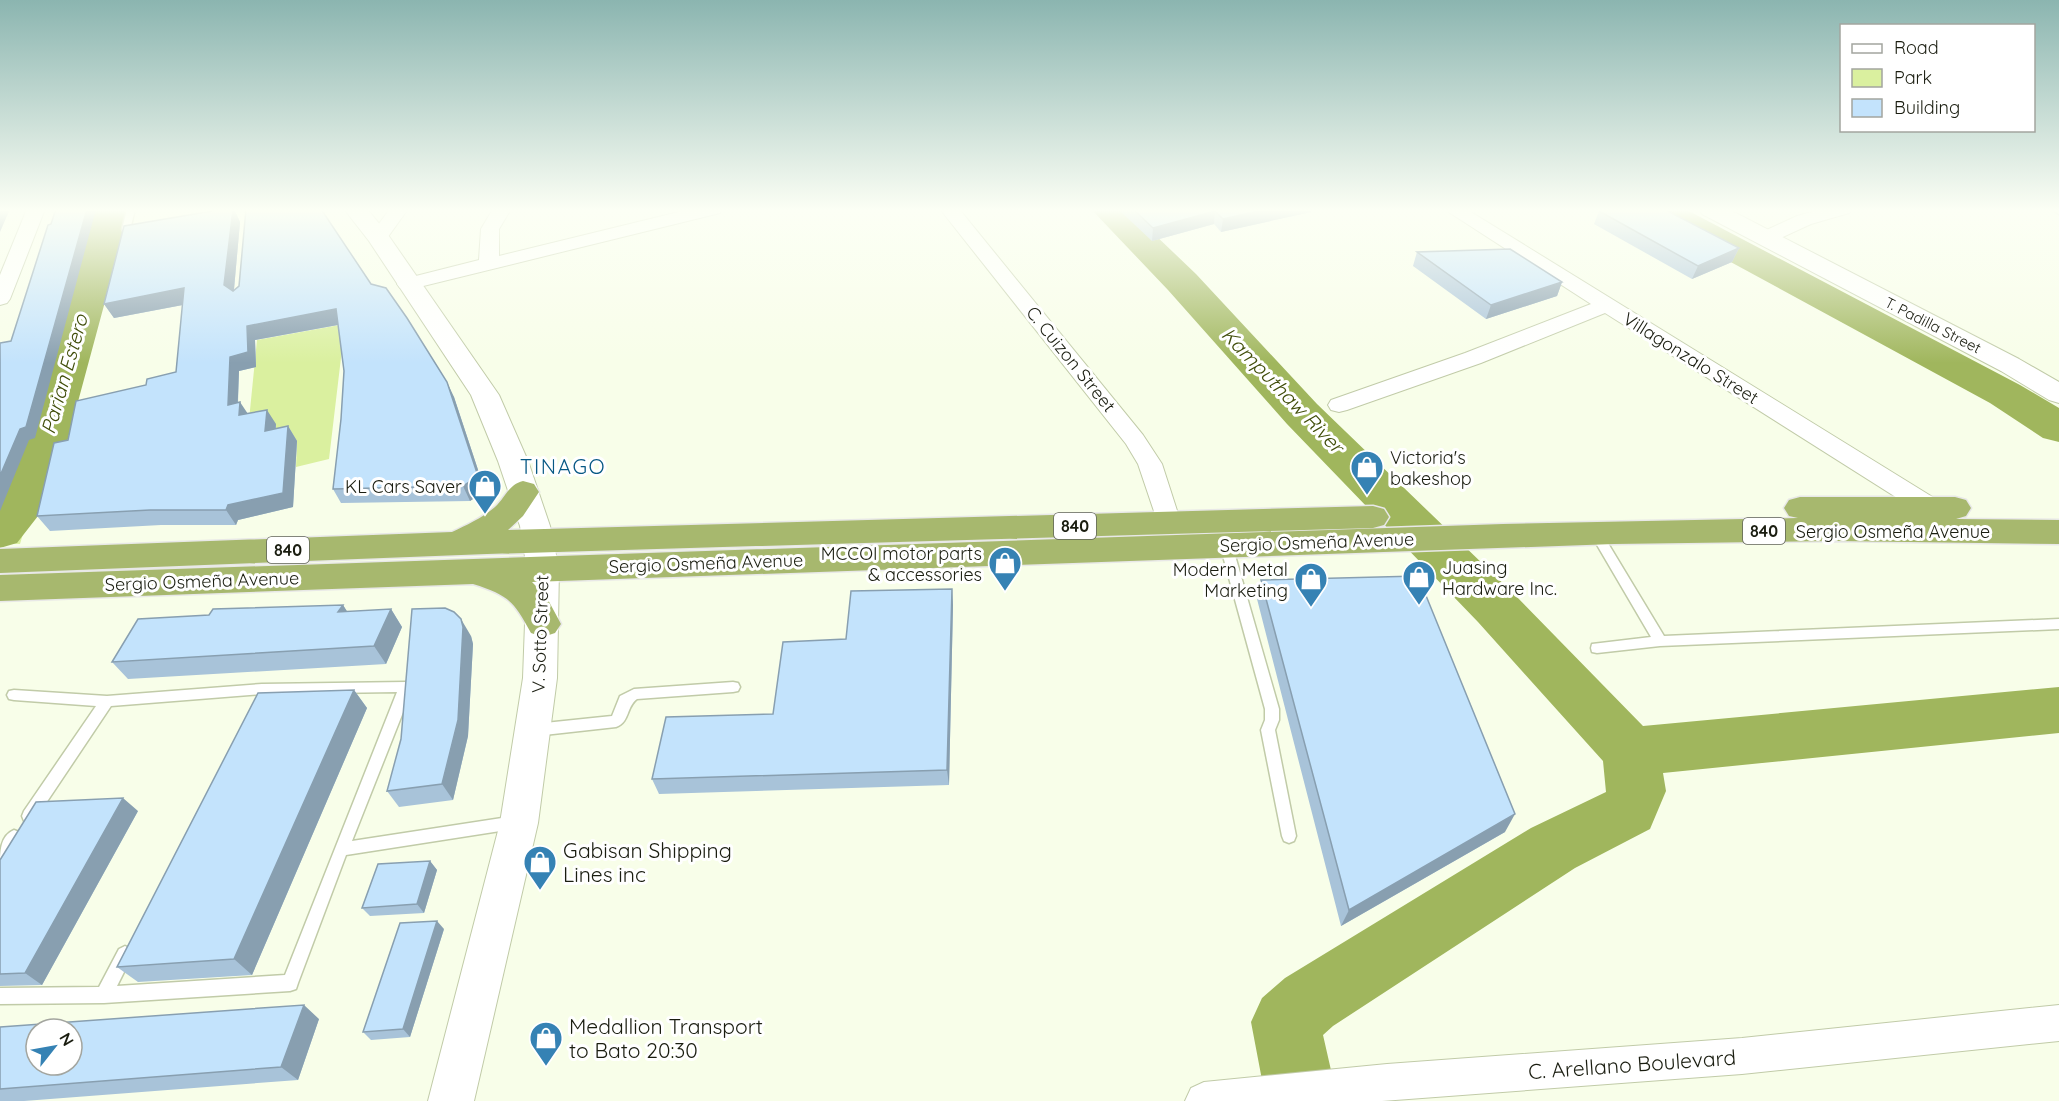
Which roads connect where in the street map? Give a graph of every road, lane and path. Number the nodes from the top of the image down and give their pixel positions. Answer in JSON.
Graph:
{"nodes":[{"id":1,"x":15,"y":260,"type":"edge"},
{"id":2,"x":392,"y":260,"type":"edge"},
{"id":3,"x":489,"y":260,"type":"edge"},
{"id":4,"x":504,"y":260,"type":"edge"},
{"id":5,"x":991,"y":260,"type":"edge"},
{"id":6,"x":1535,"y":260,"type":"edge"},
{"id":7,"x":1808,"y":260,"type":"edge"},
{"id":8,"x":489,"y":264,"type":"junction"},
{"id":9,"x":407,"y":284,"type":"junction"},
{"id":10,"x":0,"y":299,"type":"edge"},
{"id":11,"x":1606,"y":305,"type":"junction"},
{"id":12,"x":2059,"y":394,"type":"edge"},
{"id":13,"x":1339,"y":405,"type":"dead end"},
{"id":14,"x":523,"y":492,"type":"junction"},
{"id":15,"x":1930,"y":507,"type":"junction"},
{"id":16,"x":2059,"y":513,"type":"edge"},
{"id":17,"x":1169,"y":523,"type":"junction"},
{"id":18,"x":1463,"y":525,"type":"junction"},
{"id":19,"x":1390,"y":527,"type":"junction"},
{"id":20,"x":2059,"y":532,"type":"edge"},
{"id":21,"x":1596,"y":533,"type":"junction"},
{"id":22,"x":1226,"y":546,"type":"junction"},
{"id":23,"x":541,"y":554,"type":"junction"},
{"id":24,"x":463,"y":557,"type":"junction"},
{"id":25,"x":604,"y":567,"type":"junction"},
{"id":26,"x":5,"y":579,"type":"edge"},
{"id":27,"x":543,"y":614,"type":"junction"},
{"id":28,"x":2059,"y":624,"type":"edge"},
{"id":29,"x":1659,"y":641,"type":"junction"},
{"id":30,"x":1597,"y":648,"type":"dead end"},
{"id":31,"x":733,"y":687,"type":"dead end"},
{"id":32,"x":262,"y":689,"type":"junction"},
{"id":33,"x":14,"y":695,"type":"dead end"},
{"id":34,"x":107,"y":701,"type":"junction"},
{"id":35,"x":252,"y":710,"type":"edge"},
{"id":36,"x":534,"y":730,"type":"junction"},
{"id":37,"x":519,"y":823,"type":"junction"},
{"id":38,"x":1289,"y":836,"type":"dead end"},
{"id":39,"x":341,"y":849,"type":"junction"},
{"id":40,"x":0,"y":859,"type":"edge"},
{"id":41,"x":131,"y":942,"type":"edge"},
{"id":42,"x":104,"y":995,"type":"junction"},
{"id":43,"x":0,"y":996,"type":"edge"},
{"id":44,"x":2059,"y":1023,"type":"edge"},
{"id":45,"x":1218,"y":1099,"type":"edge"},
{"id":46,"x":451,"y":1101,"type":"edge"}],
"edges":[{"from":1,"to":10,"type":"street"},
{"from":2,"to":9,"type":"street","name":"V. Sotto Street"},
{"from":3,"to":8,"type":"street"},
{"from":4,"to":8,"type":"street"},
{"from":5,"to":17,"type":"street","name":"C. Cuizon Street"},
{"from":6,"to":11,"type":"street","name":"Villagonzalo Street"},
{"from":7,"to":12,"type":"street","name":"T. Padilla Street"},
{"from":8,"to":9,"type":"street"},
{"from":9,"to":14,"type":"street","name":"V. Sotto Street"},
{"from":11,"to":13,"type":"street"},
{"from":11,"to":15,"type":"street","name":"Villagonzalo Street"},
{"from":14,"to":23,"type":"street","name":"V. Sotto Street"},
{"from":14,"to":24,"type":"highway"},
{"from":15,"to":16,"type":"highway","name":"Sergio Osmeña Avenue","number":"840"},
{"from":15,"to":18,"type":"highway","name":"Sergio Osmeña Avenue","number":"840"},
{"from":17,"to":19,"type":"highway","name":"Sergio Osmeña Avenue","number":"840"},
{"from":17,"to":23,"type":"highway","name":"Sergio Osmeña Avenue","number":"840"},
{"from":18,"to":19,"type":"highway","name":"Sergio Osmeña Avenue","number":"840"},
{"from":18,"to":21,"type":"highway","name":"Sergio Osmeña Avenue","number":"840"},
{"from":19,"to":22,"type":"highway","name":"Sergio Osmeña Avenue","number":"840"},
{"from":20,"to":21,"type":"highway","name":"Sergio Osmeña Avenue","number":"840"},
{"from":21,"to":29,"type":"lane"},
{"from":22,"to":25,"type":"highway","name":"Sergio Osmeña Avenue","number":"840"},
{"from":22,"to":38,"type":"lane"},
{"from":23,"to":24,"type":"highway","name":"Sergio Osmeña Avenue","number":"840"},
{"from":23,"to":25,"type":"highway","name":"Sergio Osmeña Avenue","number":"840"},
{"from":23,"to":27,"type":"street","name":"V. Sotto Street"},
{"from":24,"to":26,"type":"highway","name":"Sergio Osmeña Avenue","number":"840"},
{"from":24,"to":26,"type":"highway","name":"Sergio Osmeña Avenue","number":"840"},
{"from":24,"to":27,"type":"highway"},
{"from":25,"to":27,"type":"highway"},
{"from":27,"to":36,"type":"street","name":"V. Sotto Street"},
{"from":28,"to":29,"type":"lane"},
{"from":29,"to":30,"type":"lane"},
{"from":31,"to":36,"type":"lane"},
{"from":32,"to":34,"type":"lane"},
{"from":32,"to":35,"type":"lane"},
{"from":32,"to":39,"type":"lane"},
{"from":33,"to":34,"type":"lane"},
{"from":34,"to":40,"type":"lane"},
{"from":36,"to":37,"type":"street","name":"V. Sotto Street"},
{"from":37,"to":39,"type":"lane"},
{"from":37,"to":46,"type":"street","name":"V. Sotto Street"},
{"from":39,"to":42,"type":"lane"},
{"from":41,"to":42,"type":"lane"},
{"from":42,"to":43,"type":"lane"},
{"from":44,"to":45,"type":"street","name":"C. Arellano Boulevard"}]}
